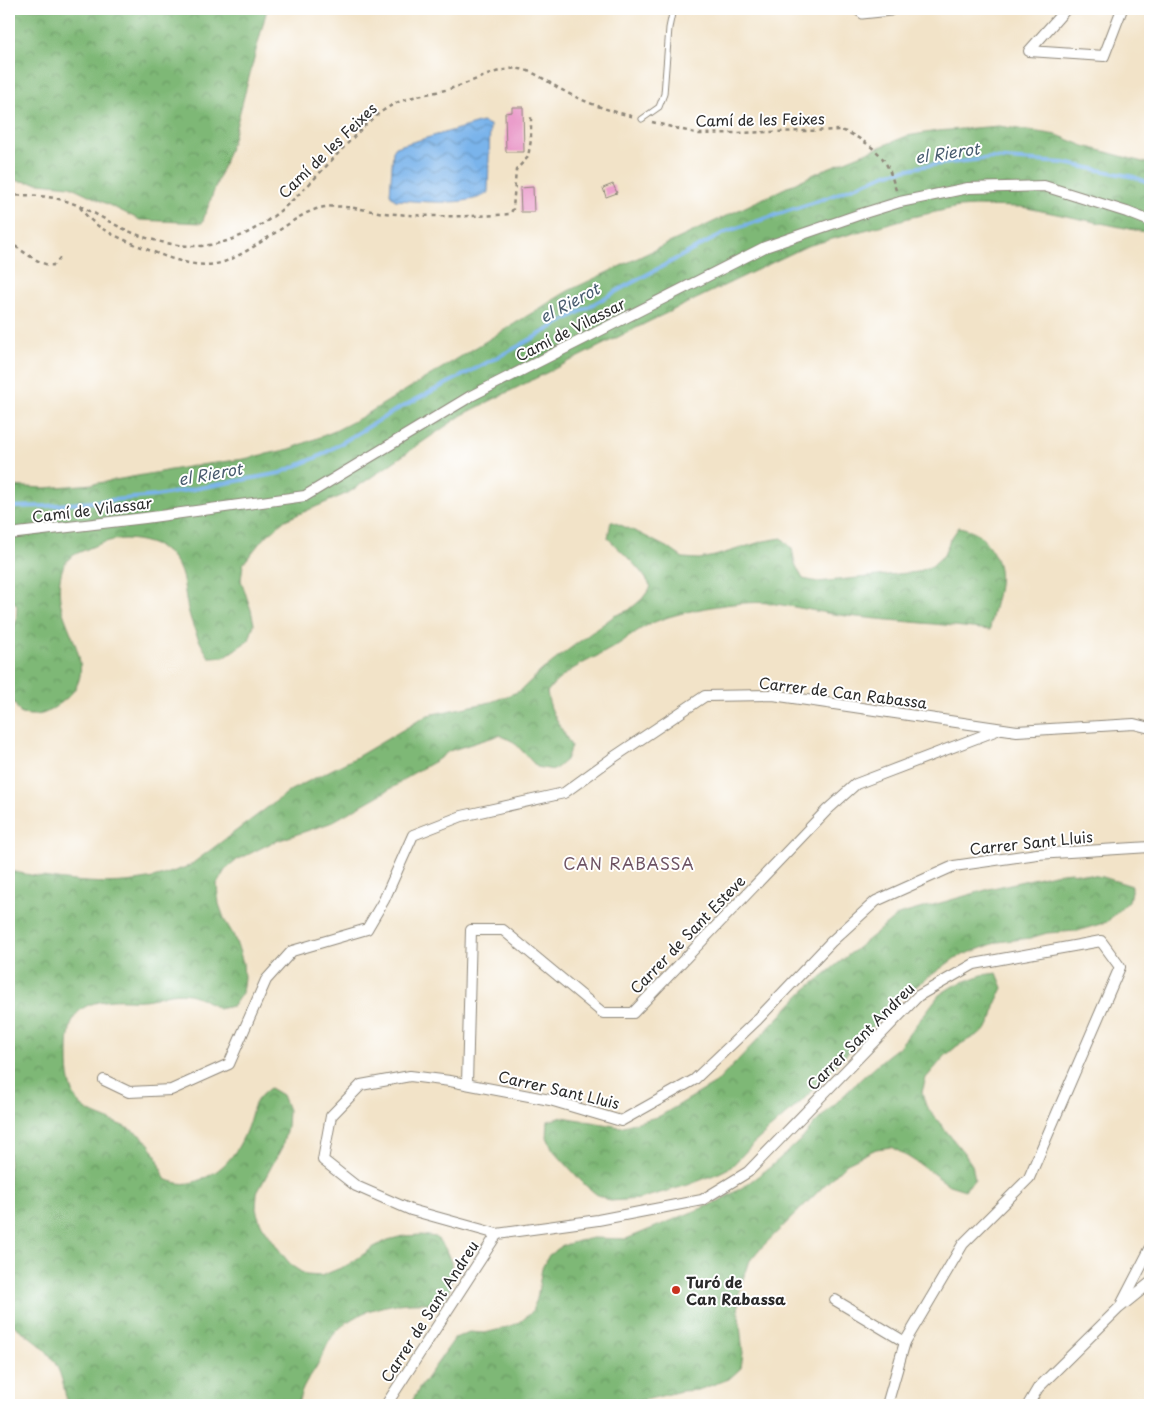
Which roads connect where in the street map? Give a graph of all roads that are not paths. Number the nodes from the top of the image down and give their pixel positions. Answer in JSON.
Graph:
{"nodes":[{"id":1,"x":673,"y":9,"type":"edge"},
{"id":2,"x":852,"y":9,"type":"edge"},
{"id":3,"x":892,"y":9,"type":"edge"},
{"id":4,"x":1066,"y":9,"type":"edge"},
{"id":5,"x":1122,"y":9,"type":"edge"},
{"id":6,"x":642,"y":118,"type":"road end"},
{"id":7,"x":1150,"y":221,"type":"edge"},
{"id":8,"x":9,"y":534,"type":"edge"},
{"id":9,"x":1150,"y":728,"type":"edge"},
{"id":10,"x":1001,"y":729,"type":"junction"},
{"id":11,"x":1150,"y":847,"type":"edge"},
{"id":12,"x":104,"y":1080,"type":"dead end"},
{"id":13,"x":467,"y":1084,"type":"junction"},
{"id":14,"x":497,"y":1234,"type":"junction"},
{"id":15,"x":1150,"y":1249,"type":"edge"},
{"id":16,"x":1150,"y":1283,"type":"edge"},
{"id":17,"x":835,"y":1300,"type":"dead end"},
{"id":18,"x":1119,"y":1308,"type":"junction"},
{"id":19,"x":905,"y":1342,"type":"junction"},
{"id":20,"x":386,"y":1405,"type":"edge"},
{"id":21,"x":887,"y":1405,"type":"edge"},
{"id":22,"x":1028,"y":1405,"type":"edge"}],
"edges":[{"from":1,"to":6,"type":"lane"},
{"from":2,"to":3,"type":"lane"},
{"from":4,"to":5,"type":"street"},
{"from":7,"to":8,"type":"street","name":"Camí de Vilassar"},
{"from":9,"to":10,"type":"street","name":"Carrer de Can Rabassa"},
{"from":10,"to":12,"type":"street","name":"Carrer de Can Rabassa"},
{"from":10,"to":13,"type":"street","name":"Carrer de Sant Esteve"},
{"from":11,"to":13,"type":"street","name":"Carrer Sant Lluis"},
{"from":13,"to":14,"type":"street","name":"Carrer Sant Lluis"},
{"from":14,"to":19,"type":"street","name":"Carrer Sant Andreu"},
{"from":14,"to":20,"type":"street","name":"Carrer de Sant Andreu"},
{"from":15,"to":18,"type":"street"},
{"from":16,"to":18,"type":"street"},
{"from":17,"to":19,"type":"street"},
{"from":18,"to":22,"type":"street"},
{"from":19,"to":21,"type":"street","name":"Carrer Sant Andreu"}]}
